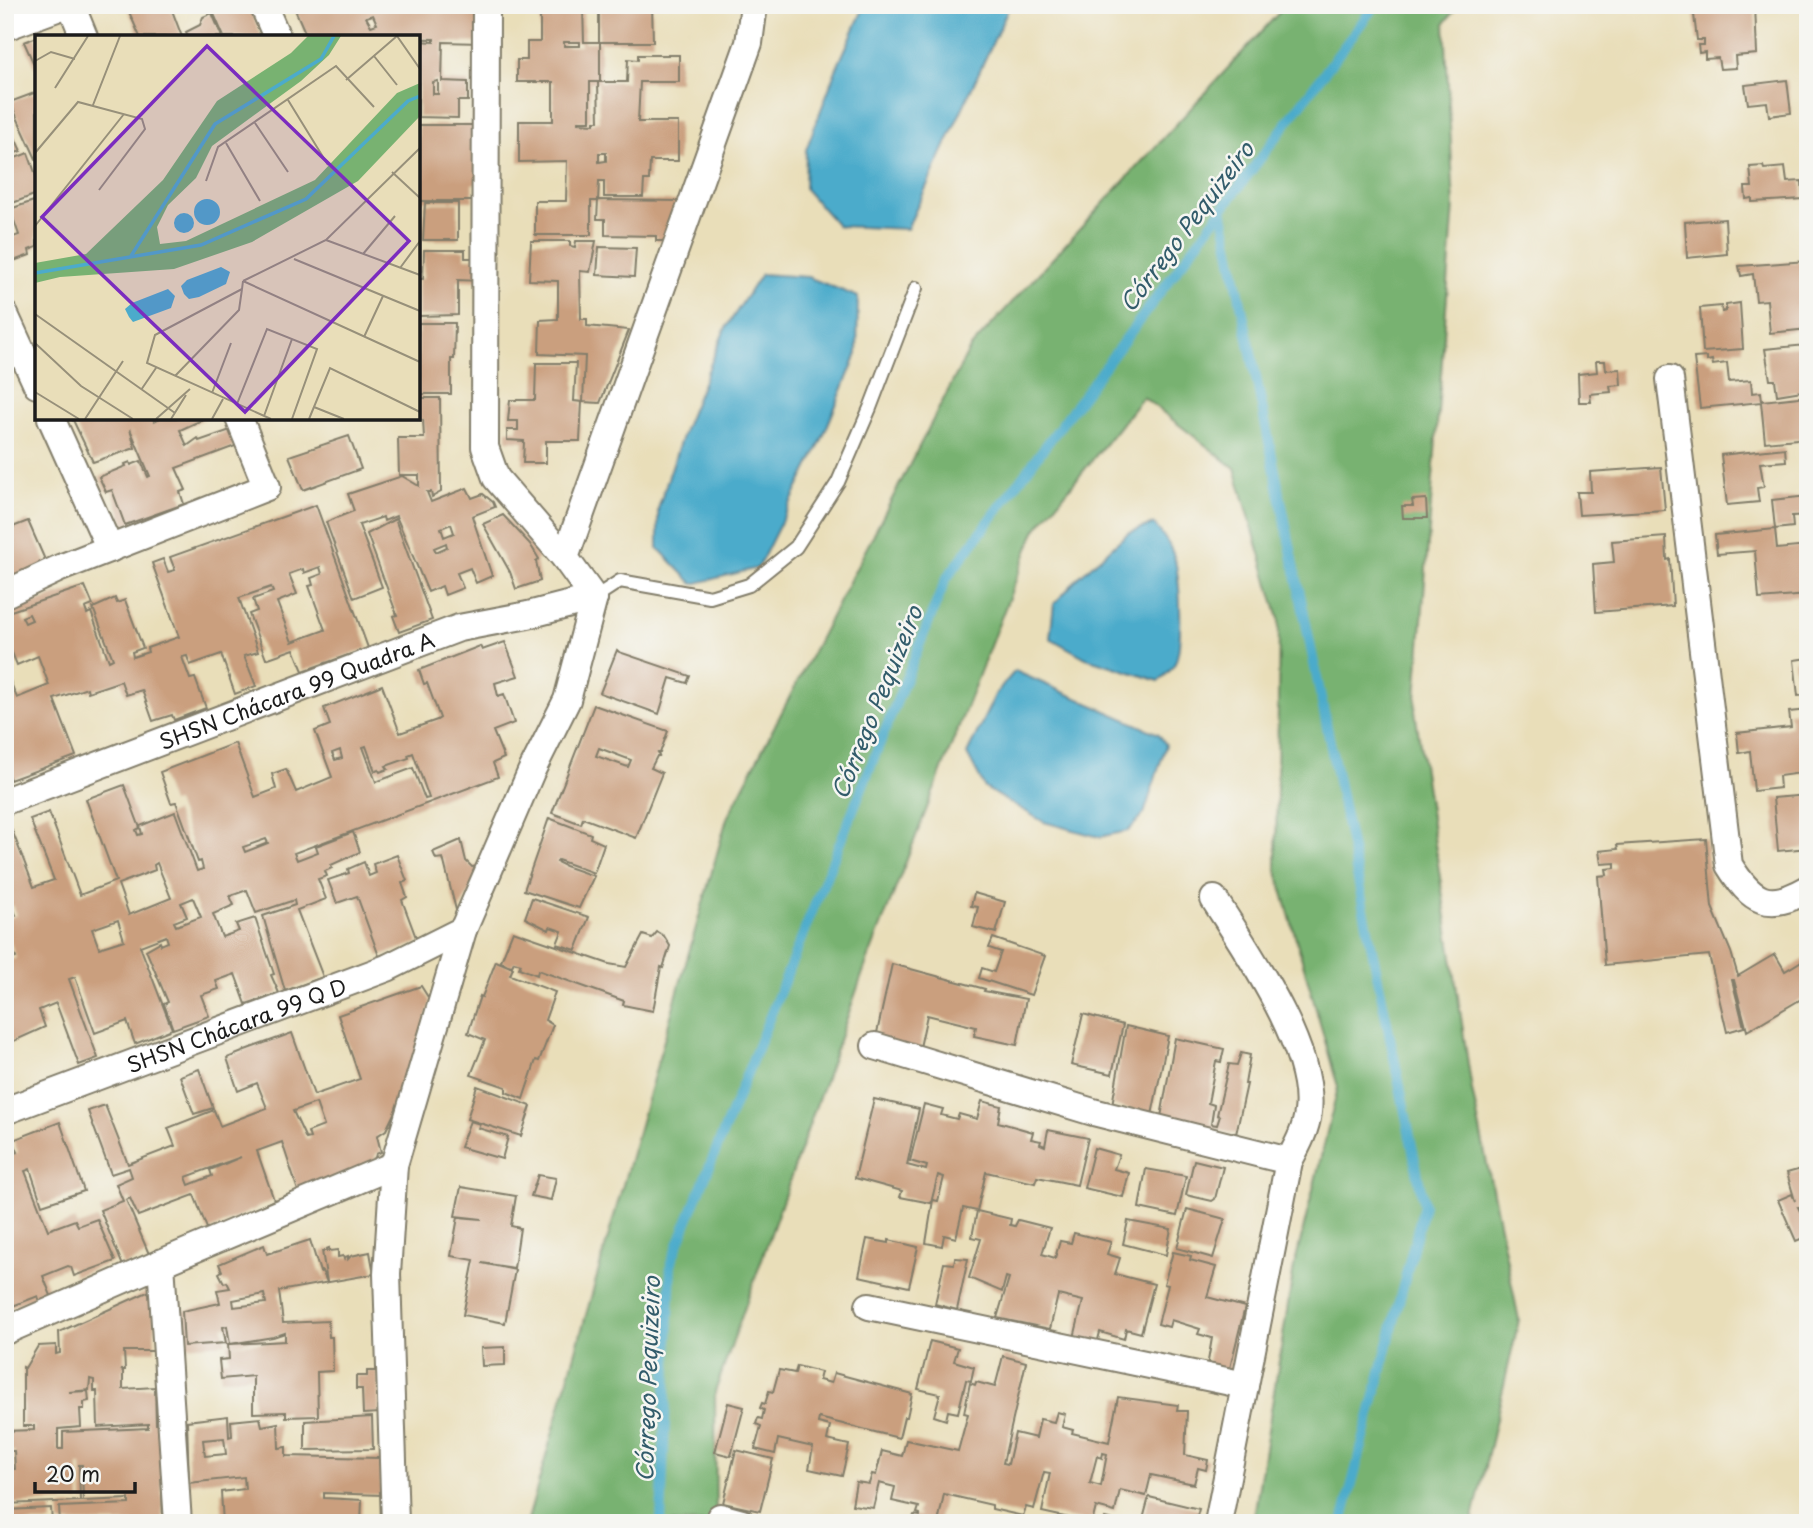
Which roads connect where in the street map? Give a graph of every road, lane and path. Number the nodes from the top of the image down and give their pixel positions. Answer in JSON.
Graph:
{"nodes":[{"id":1,"x":65,"y":5,"type":"edge"},
{"id":2,"x":71,"y":5,"type":"edge"},
{"id":3,"x":263,"y":5,"type":"edge"},
{"id":4,"x":486,"y":5,"type":"edge"},
{"id":5,"x":754,"y":5,"type":"edge"},
{"id":6,"x":5,"y":27,"type":"edge"},
{"id":7,"x":83,"y":35,"type":"edge"},
{"id":8,"x":276,"y":35,"type":"edge"},
{"id":9,"x":916,"y":288,"type":"dead end"},
{"id":10,"x":5,"y":315,"type":"edge"},
{"id":11,"x":1670,"y":379,"type":"dead end"},
{"id":12,"x":35,"y":382,"type":"edge"},
{"id":13,"x":52,"y":420,"type":"edge"},
{"id":14,"x":240,"y":420,"type":"edge"},
{"id":15,"x":110,"y":549,"type":"junction"},
{"id":16,"x":565,"y":558,"type":"junction"},
{"id":17,"x":5,"y":594,"type":"edge"},
{"id":18,"x":594,"y":598,"type":"junction"},
{"id":19,"x":5,"y":801,"type":"edge"},
{"id":20,"x":1808,"y":889,"type":"edge"},
{"id":21,"x":1214,"y":899,"type":"dead end"},
{"id":22,"x":463,"y":930,"type":"junction"},
{"id":23,"x":875,"y":1045,"type":"dead end"},
{"id":24,"x":5,"y":1111,"type":"edge"},
{"id":25,"x":1289,"y":1161,"type":"junction"},
{"id":26,"x":394,"y":1165,"type":"junction"},
{"id":27,"x":161,"y":1262,"type":"junction"},
{"id":28,"x":869,"y":1306,"type":"dead end"},
{"id":29,"x":5,"y":1331,"type":"edge"},
{"id":30,"x":1245,"y":1385,"type":"junction"},
{"id":31,"x":178,"y":1523,"type":"edge"},
{"id":32,"x":395,"y":1523,"type":"edge"},
{"id":33,"x":1219,"y":1523,"type":"edge"}],
"edges":[{"from":1,"to":6,"type":"street"},
{"from":2,"to":7,"type":"street"},
{"from":3,"to":8,"type":"street"},
{"from":4,"to":16,"type":"street"},
{"from":5,"to":16,"type":"street"},
{"from":9,"to":18,"type":"lane"},
{"from":10,"to":12,"type":"street"},
{"from":11,"to":20,"type":"street"},
{"from":13,"to":15,"type":"street"},
{"from":14,"to":15,"type":"street"},
{"from":15,"to":17,"type":"street"},
{"from":16,"to":18,"type":"street"},
{"from":18,"to":19,"type":"street","name":"SHSN Chácara 99 Quadra A"},
{"from":18,"to":22,"type":"street"},
{"from":21,"to":25,"type":"street"},
{"from":22,"to":24,"type":"street","name":"SHSN Chácara 99 Q D"},
{"from":22,"to":26,"type":"street"},
{"from":23,"to":25,"type":"street"},
{"from":25,"to":30,"type":"street"},
{"from":26,"to":27,"type":"street"},
{"from":26,"to":32,"type":"street"},
{"from":27,"to":29,"type":"street"},
{"from":27,"to":31,"type":"street"},
{"from":28,"to":30,"type":"street"},
{"from":30,"to":33,"type":"street"}]}
